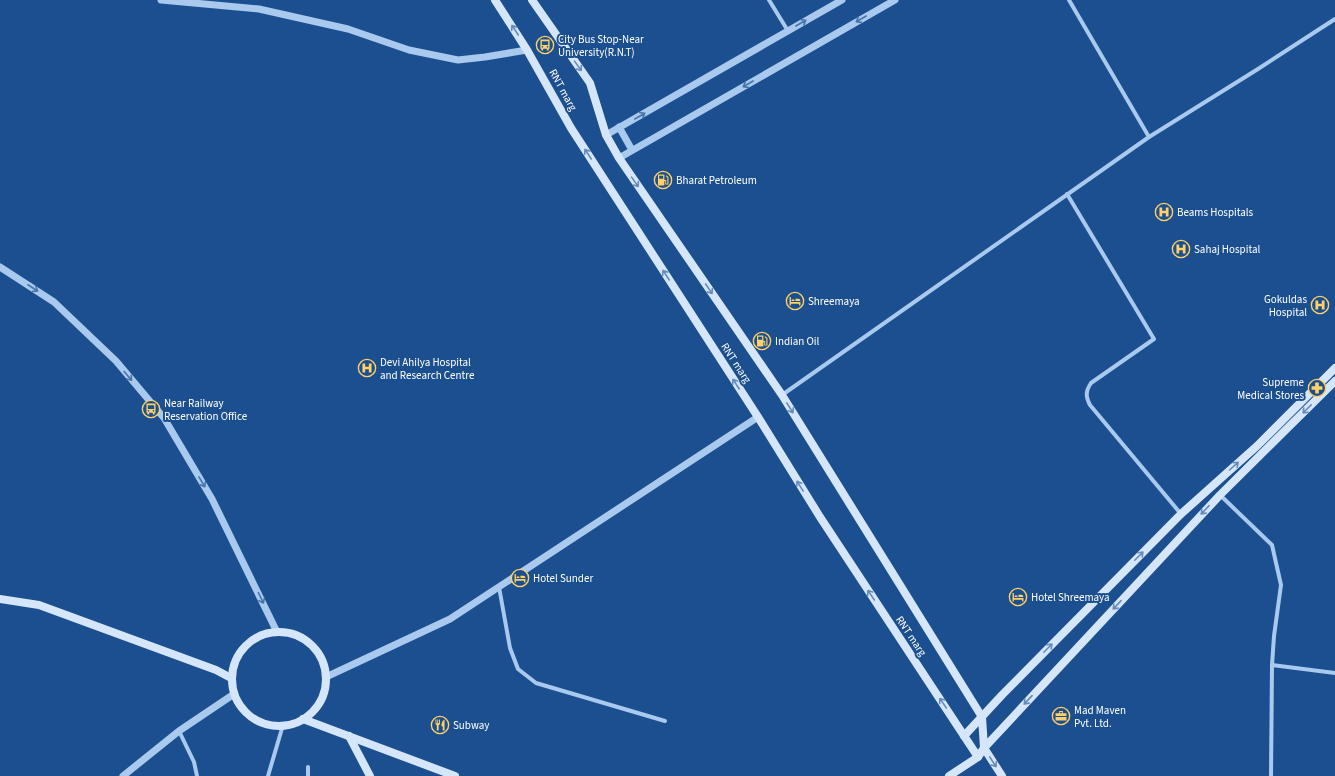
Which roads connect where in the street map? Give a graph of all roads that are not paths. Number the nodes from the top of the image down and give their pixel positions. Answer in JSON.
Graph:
{"nodes":[{"id":1,"x":161,"y":0,"type":"edge"},
{"id":2,"x":495,"y":0,"type":"edge"},
{"id":3,"x":532,"y":0,"type":"edge"},
{"id":4,"x":769,"y":0,"type":"edge"},
{"id":5,"x":842,"y":0,"type":"edge"},
{"id":6,"x":894,"y":0,"type":"edge"},
{"id":7,"x":1069,"y":0,"type":"edge"},
{"id":8,"x":1335,"y":19,"type":"edge"},
{"id":9,"x":788,"y":31,"type":"junction"},
{"id":10,"x":527,"y":50,"type":"junction"},
{"id":11,"x":619,"y":127,"type":"junction"},
{"id":12,"x":606,"y":135,"type":"junction"},
{"id":13,"x":1149,"y":137,"type":"junction"},
{"id":14,"x":632,"y":150,"type":"junction"},
{"id":15,"x":619,"y":158,"type":"junction"},
{"id":16,"x":1067,"y":194,"type":"junction"},
{"id":17,"x":0,"y":267,"type":"edge"},
{"id":18,"x":1335,"y":368,"type":"edge"},
{"id":19,"x":1335,"y":381,"type":"edge"},
{"id":20,"x":782,"y":395,"type":"junction"},
{"id":21,"x":758,"y":417,"type":"junction"},
{"id":22,"x":1220,"y":495,"type":"junction"},
{"id":23,"x":1181,"y":514,"type":"junction"},
{"id":24,"x":499,"y":587,"type":"junction"},
{"id":25,"x":0,"y":599,"type":"edge"},
{"id":26,"x":277,"y":632,"type":"junction"},
{"id":27,"x":1272,"y":665,"type":"junction"},
{"id":28,"x":1335,"y":673,"type":"edge"},
{"id":29,"x":326,"y":677,"type":"junction"},
{"id":30,"x":231,"y":678,"type":"junction"},
{"id":31,"x":234,"y":694,"type":"junction"},
{"id":32,"x":982,"y":717,"type":"junction"},
{"id":33,"x":303,"y":719,"type":"junction"},
{"id":34,"x":665,"y":721,"type":"dead end"},
{"id":35,"x":283,"y":726,"type":"junction"},
{"id":36,"x":180,"y":731,"type":"junction"},
{"id":37,"x":349,"y":736,"type":"junction"},
{"id":38,"x":964,"y":736,"type":"junction"},
{"id":39,"x":984,"y":748,"type":"junction"},
{"id":40,"x":978,"y":757,"type":"junction"},
{"id":41,"x":308,"y":767,"type":"dead end"},
{"id":42,"x":123,"y":776,"type":"edge"},
{"id":43,"x":197,"y":776,"type":"edge"},
{"id":44,"x":268,"y":776,"type":"edge"},
{"id":45,"x":308,"y":776,"type":"edge"},
{"id":46,"x":370,"y":776,"type":"edge"},
{"id":47,"x":455,"y":776,"type":"edge"},
{"id":48,"x":949,"y":776,"type":"edge"},
{"id":49,"x":1002,"y":776,"type":"edge"},
{"id":50,"x":1271,"y":776,"type":"edge"}],
"edges":[{"from":1,"to":10,"type":"street"},
{"from":10,"to":2,"type":"main road","name":"RNT marg","one_way":true},
{"from":3,"to":12,"type":"main road","name":"RNT marg","one_way":true},
{"from":4,"to":9,"type":"street"},
{"from":9,"to":5,"type":"street","one_way":true},
{"from":6,"to":14,"type":"street","one_way":true},
{"from":7,"to":13,"type":"street"},
{"from":8,"to":13,"type":"street"},
{"from":11,"to":9,"type":"street","one_way":true},
{"from":21,"to":10,"type":"main road","name":"RNT marg","one_way":true},
{"from":11,"to":12,"type":"street"},
{"from":11,"to":14,"type":"street"},
{"from":12,"to":15,"type":"main road","name":"RNT marg"},
{"from":13,"to":16,"type":"street"},
{"from":14,"to":15,"type":"street"},
{"from":15,"to":20,"type":"main road","name":"RNT marg","one_way":true},
{"from":16,"to":20,"type":"street"},
{"from":16,"to":23,"type":"street"},
{"from":17,"to":26,"type":"street","one_way":true},
{"from":23,"to":18,"type":"main road","one_way":true},
{"from":19,"to":22,"type":"main road","one_way":true},
{"from":20,"to":32,"type":"main road","name":"RNT marg","one_way":true},
{"from":21,"to":24,"type":"street"},
{"from":38,"to":21,"type":"main road","name":"RNT marg","one_way":true},
{"from":22,"to":27,"type":"street"},
{"from":22,"to":39,"type":"main road","one_way":true},
{"from":32,"to":23,"type":"main road","one_way":true},
{"from":24,"to":29,"type":"street"},
{"from":24,"to":34,"type":"street"},
{"from":25,"to":30,"type":"main road"},
{"from":26,"to":29,"type":"main road"},
{"from":26,"to":30,"type":"main road"},
{"from":27,"to":28,"type":"street"},
{"from":27,"to":50,"type":"street"},
{"from":29,"to":33,"type":"main road"},
{"from":30,"to":31,"type":"main road"},
{"from":31,"to":35,"type":"main road"},
{"from":31,"to":36,"type":"street"},
{"from":32,"to":38,"type":"main road"},
{"from":32,"to":39,"type":"main road"},
{"from":33,"to":35,"type":"main road"},
{"from":33,"to":37,"type":"main road"},
{"from":35,"to":44,"type":"street"},
{"from":36,"to":42,"type":"street"},
{"from":36,"to":43,"type":"street"},
{"from":37,"to":46,"type":"main road"},
{"from":37,"to":47,"type":"main road"},
{"from":38,"to":40,"type":"main road","name":"RNT marg"},
{"from":39,"to":40,"type":"main road"},
{"from":39,"to":49,"type":"main road","one_way":true},
{"from":40,"to":48,"type":"main road"},
{"from":41,"to":45,"type":"street"}]}
